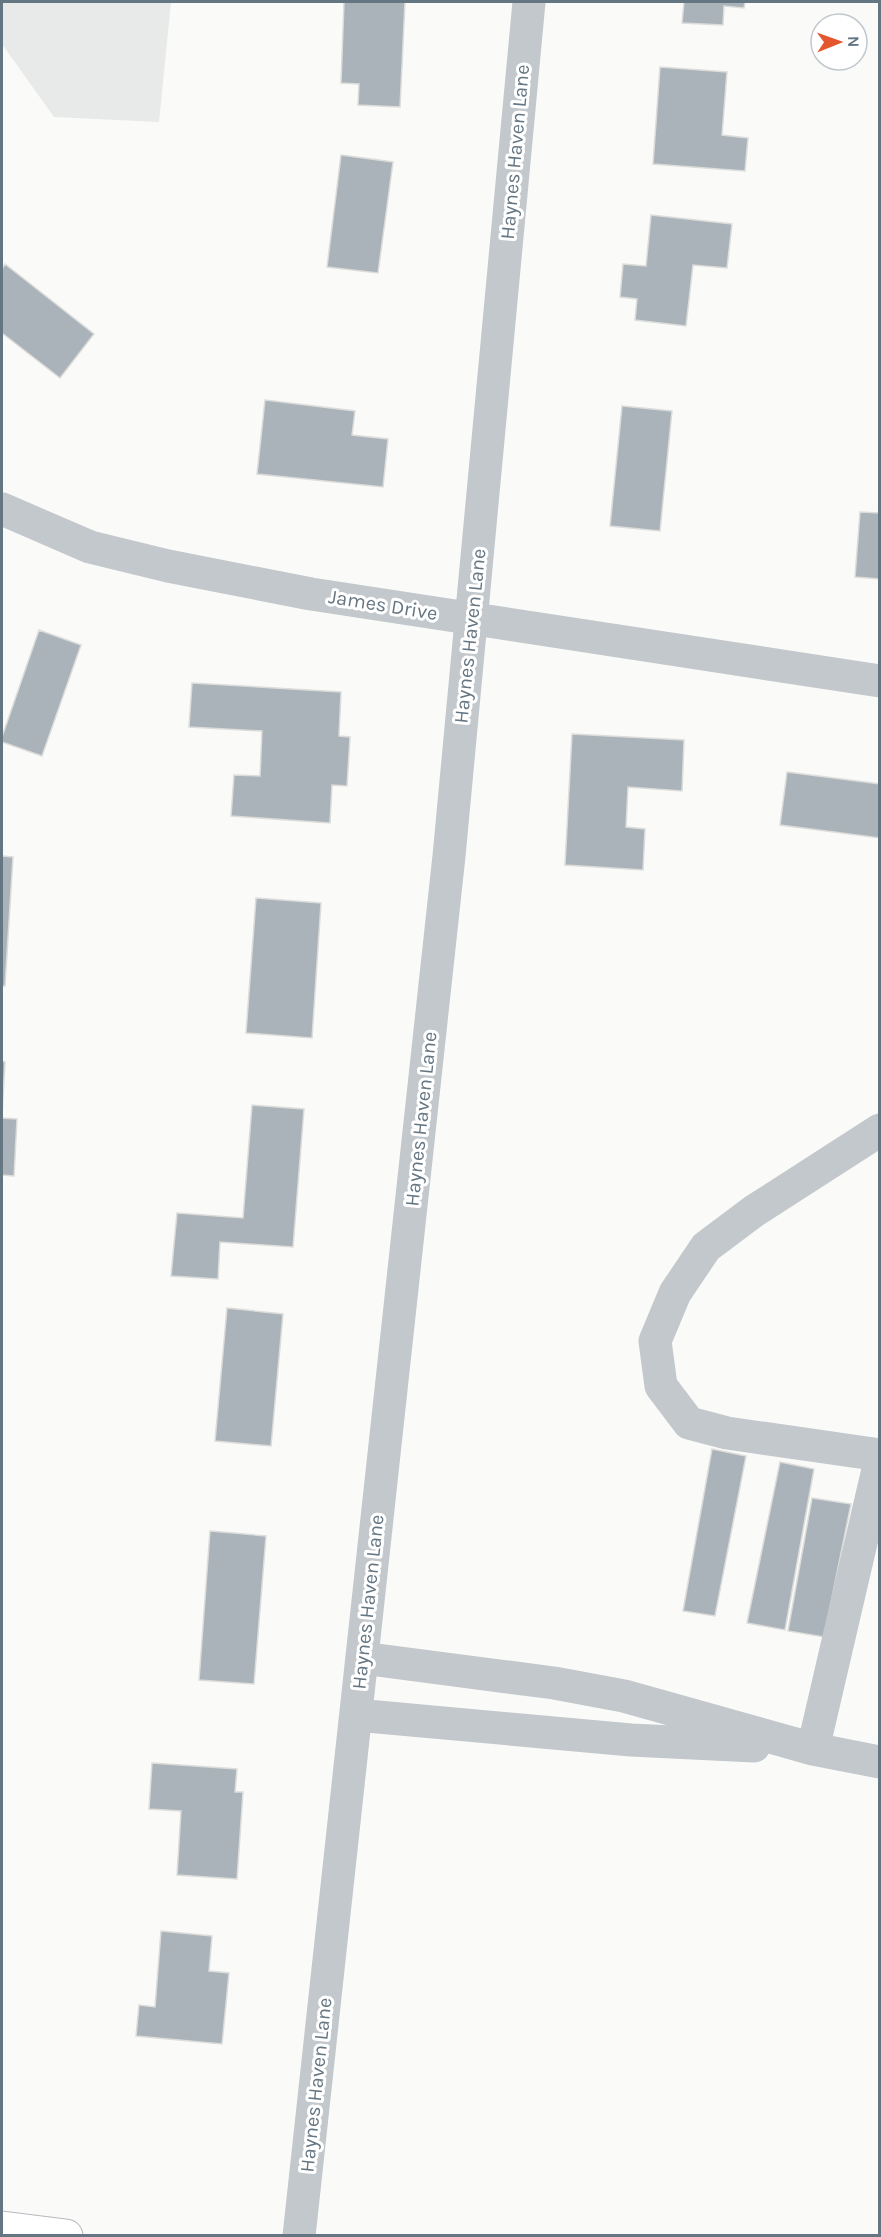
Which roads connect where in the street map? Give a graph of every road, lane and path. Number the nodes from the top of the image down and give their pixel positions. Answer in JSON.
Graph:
{"nodes":[{"id":1,"x":529,"y":2,"type":"edge"},
{"id":2,"x":2,"y":509,"type":"edge"},
{"id":3,"x":472,"y":619,"type":"junction"},
{"id":4,"x":879,"y":681,"type":"edge"},
{"id":5,"x":879,"y":1130,"type":"edge"},
{"id":6,"x":879,"y":1455,"type":"edge"},
{"id":7,"x":879,"y":1461,"type":"edge"},
{"id":8,"x":362,"y":1658,"type":"junction"},
{"id":9,"x":356,"y":1715,"type":"junction"},
{"id":10,"x":813,"y":1749,"type":"junction"},
{"id":11,"x":879,"y":1762,"type":"edge"},
{"id":12,"x":2,"y":2228,"type":"edge"},
{"id":13,"x":34,"y":2233,"type":"edge"},
{"id":14,"x":66,"y":2235,"type":"edge"},
{"id":15,"x":299,"y":2235,"type":"edge"}],
"edges":[{"from":1,"to":3,"type":"street","name":"Haynes Haven Lane"},
{"from":2,"to":3,"type":"street","name":"James Drive"},
{"from":3,"to":4,"type":"street","name":"James Drive"},
{"from":3,"to":8,"type":"street","name":"Haynes Haven Lane"},
{"from":5,"to":6,"type":"street"},
{"from":7,"to":10,"type":"street"},
{"from":8,"to":9,"type":"street","name":"Haynes Haven Lane"},
{"from":8,"to":10,"type":"street"},
{"from":9,"to":10,"type":"street"},
{"from":9,"to":15,"type":"street","name":"Haynes Haven Lane"},
{"from":10,"to":11,"type":"street"},
{"from":12,"to":13,"type":"main road"},
{"from":13,"to":14,"type":"main road"}]}
